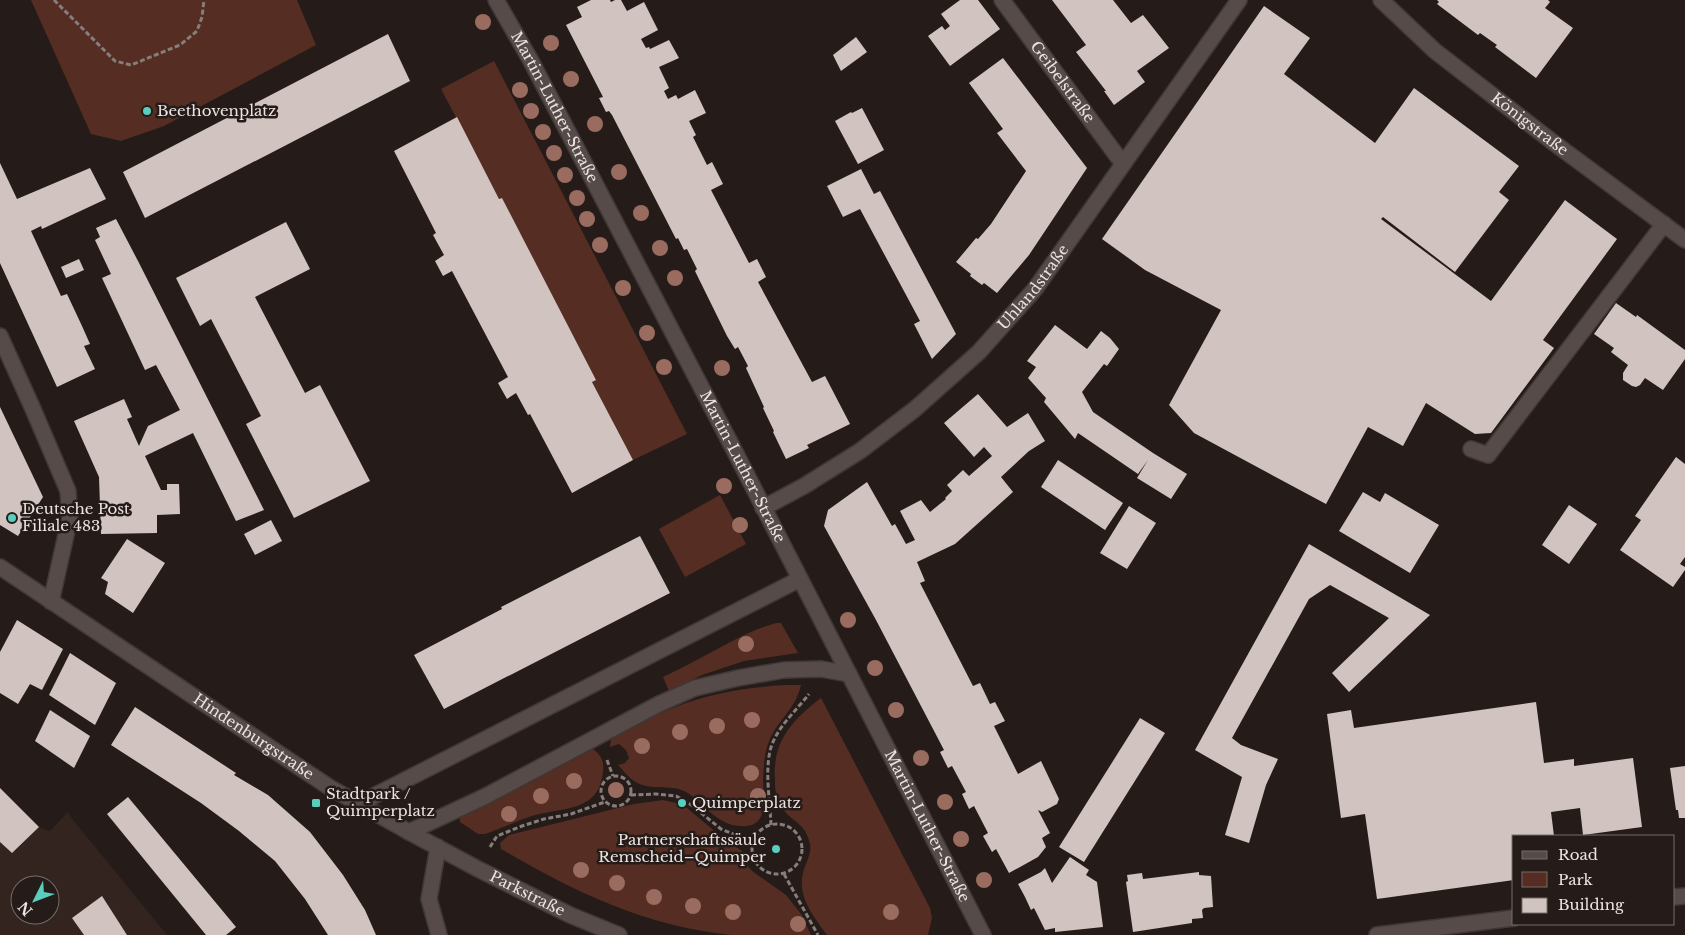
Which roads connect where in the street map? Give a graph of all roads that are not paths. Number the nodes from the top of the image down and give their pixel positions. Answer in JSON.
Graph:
{"nodes":[{"id":1,"x":496,"y":0,"type":"edge"},
{"id":2,"x":1002,"y":0,"type":"edge"},
{"id":3,"x":1239,"y":0,"type":"edge"},
{"id":4,"x":1381,"y":0,"type":"edge"},
{"id":5,"x":1124,"y":164,"type":"junction"},
{"id":6,"x":1664,"y":224,"type":"junction"},
{"id":7,"x":1685,"y":240,"type":"edge"},
{"id":8,"x":0,"y":336,"type":"edge"},
{"id":9,"x":1471,"y":449,"type":"dead end"},
{"id":10,"x":764,"y":508,"type":"junction"},
{"id":11,"x":0,"y":567,"type":"edge"},
{"id":12,"x":800,"y":580,"type":"junction"},
{"id":13,"x":51,"y":602,"type":"junction"},
{"id":14,"x":849,"y":674,"type":"junction"},
{"id":15,"x":358,"y":804,"type":"junction"},
{"id":16,"x":409,"y":832,"type":"junction"},
{"id":17,"x":438,"y":847,"type":"junction"},
{"id":18,"x":1512,"y":918,"type":"edge"},
{"id":19,"x":439,"y":935,"type":"edge"},
{"id":20,"x":619,"y":935,"type":"edge"},
{"id":21,"x":983,"y":935,"type":"edge"},
{"id":22,"x":1377,"y":935,"type":"edge"}],
"edges":[{"from":1,"to":10,"type":"street","name":"Martin-Luther-Straße"},
{"from":2,"to":5,"type":"street","name":"Geibelstraße"},
{"from":3,"to":5,"type":"street","name":"Uhlandstraße"},
{"from":4,"to":6,"type":"street","name":"Königstraße"},
{"from":5,"to":10,"type":"street","name":"Uhlandstraße"},
{"from":6,"to":7,"type":"street","name":"Königstraße"},
{"from":6,"to":9,"type":"street"},
{"from":8,"to":13,"type":"street"},
{"from":10,"to":12,"type":"street","name":"Martin-Luther-Straße"},
{"from":11,"to":13,"type":"street","name":"Hindenburgstraße"},
{"from":12,"to":14,"type":"street","name":"Martin-Luther-Straße"},
{"from":12,"to":15,"type":"street"},
{"from":13,"to":15,"type":"street","name":"Hindenburgstraße"},
{"from":14,"to":16,"type":"street"},
{"from":14,"to":21,"type":"street","name":"Martin-Luther-Straße"},
{"from":15,"to":16,"type":"street","name":"Hindenburgstraße"},
{"from":16,"to":17,"type":"street","name":"Hindenburgstraße"},
{"from":17,"to":19,"type":"street"},
{"from":17,"to":20,"type":"street","name":"Parkstraße"},
{"from":18,"to":22,"type":"street"}]}
